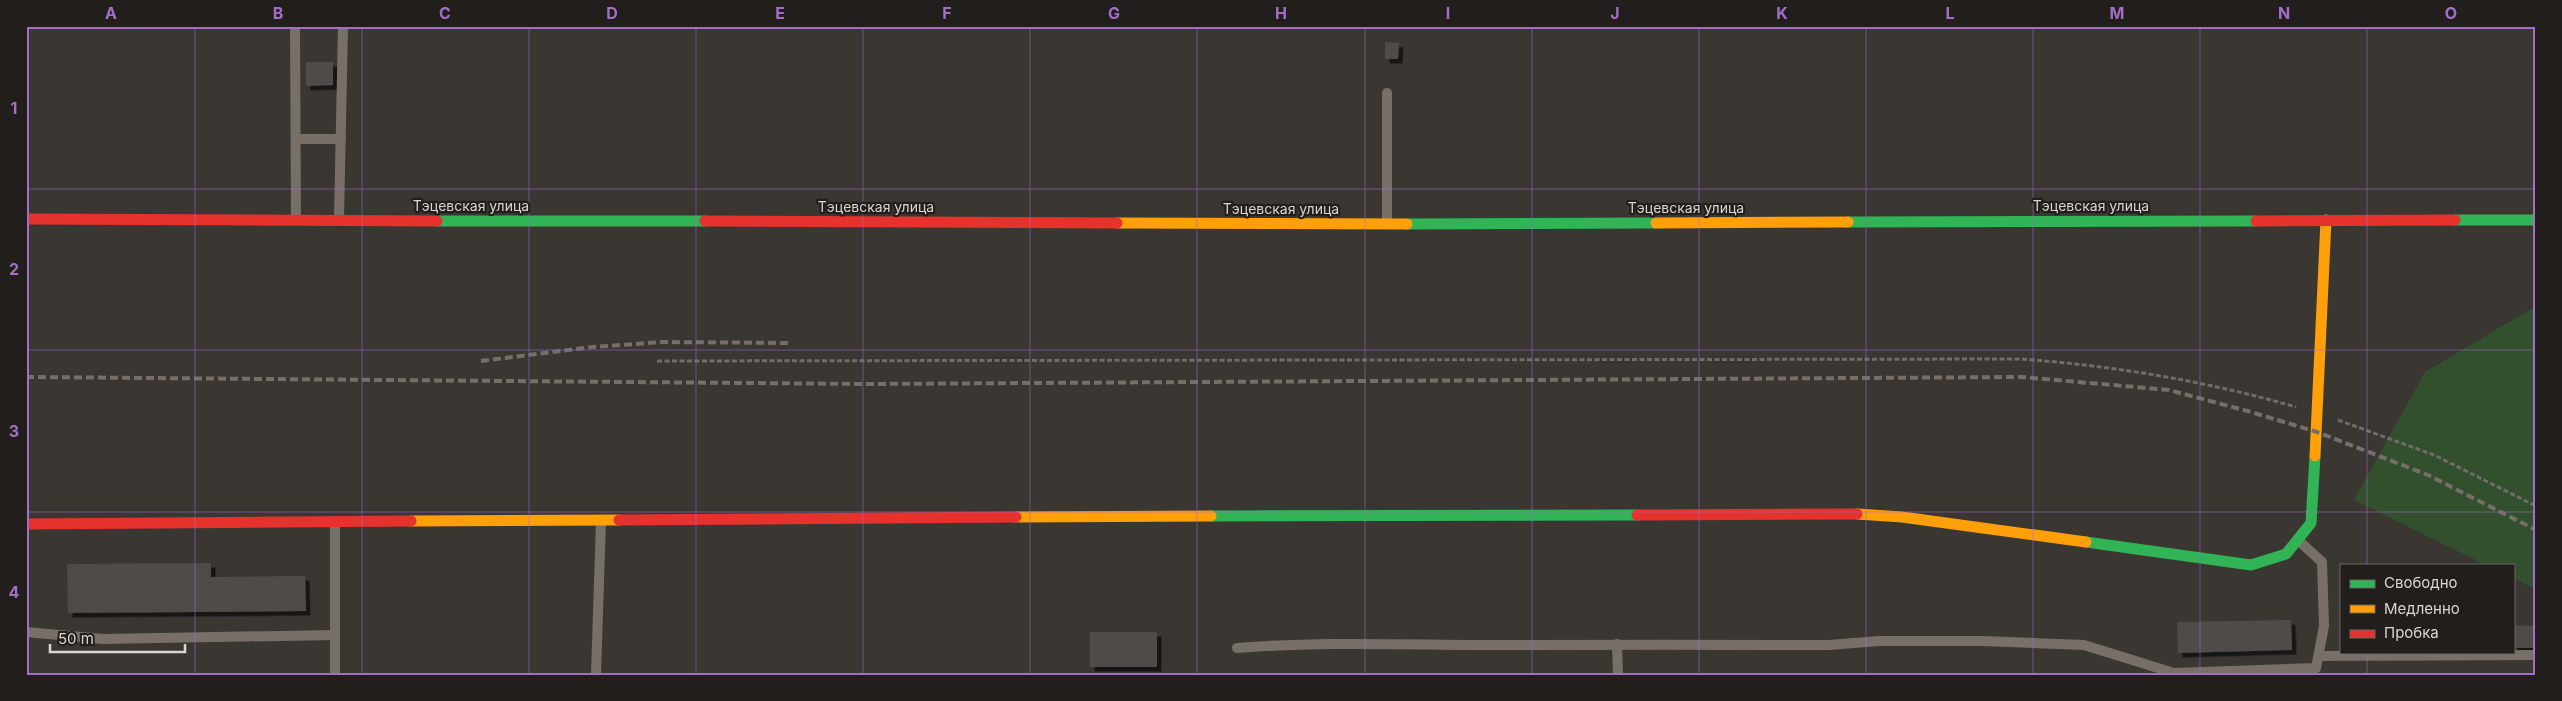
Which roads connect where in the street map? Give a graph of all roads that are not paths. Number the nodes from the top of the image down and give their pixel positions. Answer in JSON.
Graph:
{"nodes":[{"id":1,"x":295,"y":26,"type":"edge"},
{"id":2,"x":343,"y":26,"type":"edge"},
{"id":3,"x":1387,"y":93,"type":"dead end"},
{"id":4,"x":296,"y":139,"type":"junction"},
{"id":5,"x":341,"y":139,"type":"junction"},
{"id":6,"x":26,"y":218,"type":"edge"},
{"id":7,"x":296,"y":220,"type":"junction"},
{"id":8,"x":339,"y":220,"type":"junction"},
{"id":9,"x":2326,"y":220,"type":"junction"},
{"id":10,"x":2536,"y":220,"type":"edge"},
{"id":11,"x":1387,"y":224,"type":"junction"},
{"id":12,"x":601,"y":519,"type":"junction"},
{"id":13,"x":335,"y":521,"type":"junction"},
{"id":14,"x":26,"y":524,"type":"edge"},
{"id":15,"x":2297,"y":540,"type":"junction"},
{"id":16,"x":26,"y":632,"type":"edge"},
{"id":17,"x":334,"y":635,"type":"junction"},
{"id":18,"x":1617,"y":644,"type":"junction"},
{"id":19,"x":1237,"y":648,"type":"dead end"},
{"id":20,"x":2536,"y":655,"type":"edge"},
{"id":21,"x":2318,"y":657,"type":"junction"},
{"id":22,"x":334,"y":675,"type":"edge"},
{"id":23,"x":596,"y":675,"type":"edge"},
{"id":24,"x":1618,"y":675,"type":"edge"}],
"edges":[{"from":1,"to":4,"type":"lane"},
{"from":2,"to":5,"type":"lane"},
{"from":3,"to":11,"type":"lane"},
{"from":4,"to":5,"type":"lane"},
{"from":4,"to":7,"type":"lane"},
{"from":5,"to":8,"type":"lane"},
{"from":6,"to":7,"type":"street","name":"Тэцевская улица"},
{"from":7,"to":8,"type":"street","name":"Тэцевская улица"},
{"from":8,"to":11,"type":"street","name":"Тэцевская улица"},
{"from":9,"to":10,"type":"street","name":"Тэцевская улица"},
{"from":9,"to":11,"type":"street","name":"Тэцевская улица"},
{"from":9,"to":15,"type":"street"},
{"from":12,"to":13,"type":"street"},
{"from":12,"to":15,"type":"street"},
{"from":12,"to":23,"type":"lane"},
{"from":13,"to":14,"type":"street"},
{"from":13,"to":17,"type":"lane"},
{"from":15,"to":21,"type":"lane"},
{"from":16,"to":17,"type":"lane"},
{"from":17,"to":22,"type":"lane"},
{"from":18,"to":19,"type":"lane"},
{"from":18,"to":21,"type":"lane"},
{"from":18,"to":24,"type":"lane"},
{"from":20,"to":21,"type":"lane"}]}
